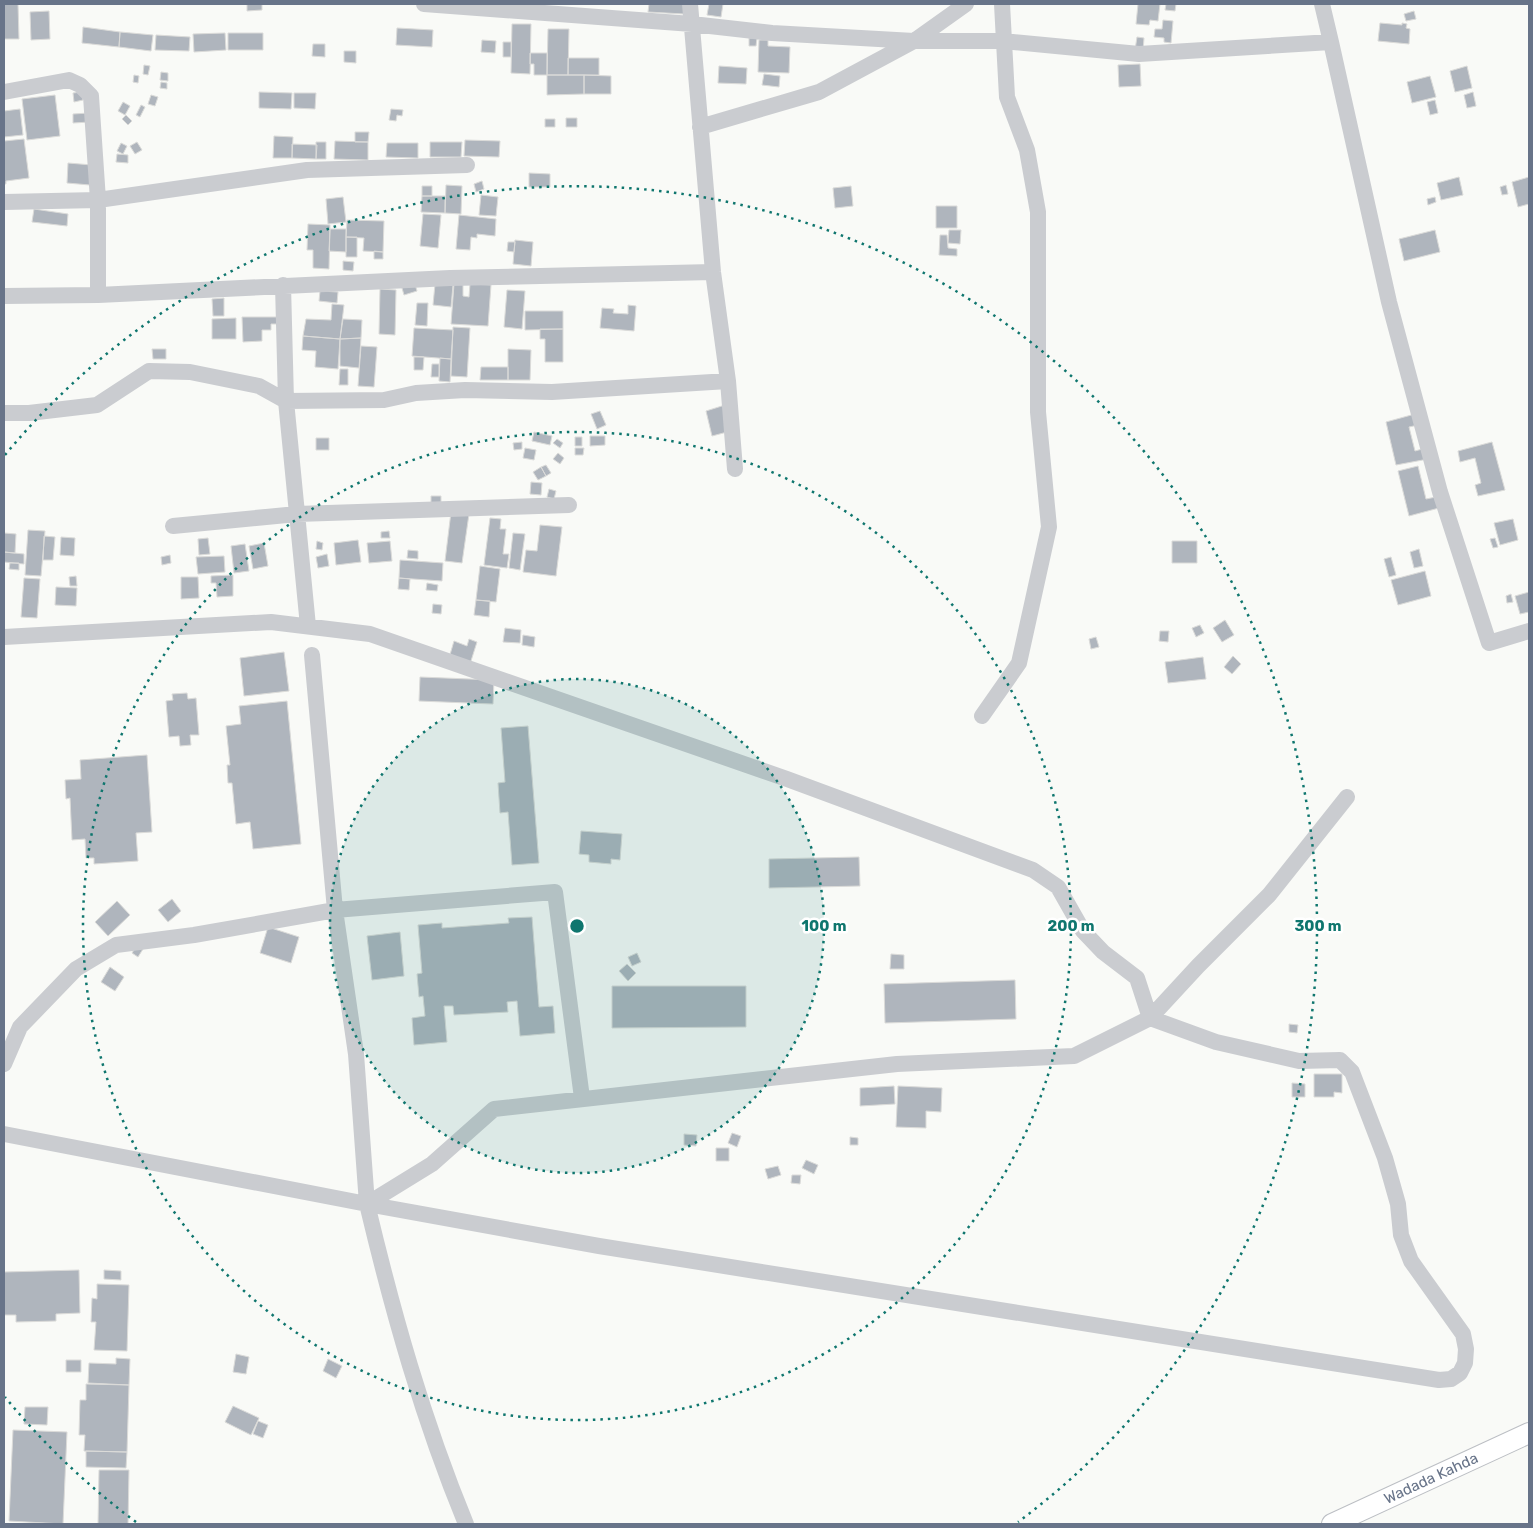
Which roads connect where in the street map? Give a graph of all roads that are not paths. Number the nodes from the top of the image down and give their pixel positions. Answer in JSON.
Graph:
{"nodes":[{"id":1,"x":424,"y":4,"type":"edge"},
{"id":2,"x":690,"y":4,"type":"edge"},
{"id":3,"x":966,"y":4,"type":"edge"},
{"id":4,"x":1002,"y":4,"type":"edge"},
{"id":5,"x":1322,"y":4,"type":"edge"},
{"id":6,"x":692,"y":24,"type":"junction"},
{"id":7,"x":914,"y":41,"type":"junction"},
{"id":8,"x":1003,"y":41,"type":"junction"},
{"id":9,"x":1331,"y":42,"type":"junction"},
{"id":10,"x":4,"y":92,"type":"edge"},
{"id":11,"x":700,"y":127,"type":"junction"},
{"id":12,"x":467,"y":166,"type":"dead end"},
{"id":13,"x":98,"y":200,"type":"junction"},
{"id":14,"x":4,"y":202,"type":"edge"},
{"id":15,"x":713,"y":272,"type":"junction"},
{"id":16,"x":283,"y":285,"type":"junction"},
{"id":17,"x":98,"y":295,"type":"junction"},
{"id":18,"x":4,"y":296,"type":"edge"},
{"id":19,"x":728,"y":381,"type":"junction"},
{"id":20,"x":286,"y":401,"type":"junction"},
{"id":21,"x":4,"y":413,"type":"edge"},
{"id":22,"x":735,"y":468,"type":"dead end"},
{"id":23,"x":569,"y":505,"type":"dead end"},
{"id":24,"x":297,"y":514,"type":"junction"},
{"id":25,"x":173,"y":526,"type":"dead end"},
{"id":26,"x":308,"y":626,"type":"junction"},
{"id":27,"x":1529,"y":631,"type":"edge"},
{"id":28,"x":4,"y":637,"type":"edge"},
{"id":29,"x":312,"y":655,"type":"dead end"},
{"id":30,"x":982,"y":716,"type":"dead end"},
{"id":31,"x":1347,"y":797,"type":"dead end"},
{"id":32,"x":335,"y":910,"type":"junction"},
{"id":33,"x":1150,"y":1018,"type":"junction"},
{"id":34,"x":4,"y":1064,"type":"edge"},
{"id":35,"x":582,"y":1098,"type":"junction"},
{"id":36,"x":4,"y":1134,"type":"edge"},
{"id":37,"x":367,"y":1204,"type":"junction"},
{"id":38,"x":1529,"y":1433,"type":"edge"},
{"id":39,"x":466,"y":1524,"type":"edge"},
{"id":40,"x":1332,"y":1524,"type":"edge"}],
"edges":[{"from":1,"to":6,"type":"street"},
{"from":2,"to":6,"type":"street"},
{"from":3,"to":7,"type":"street"},
{"from":4,"to":8,"type":"street"},
{"from":5,"to":9,"type":"street"},
{"from":6,"to":7,"type":"street"},
{"from":6,"to":11,"type":"street"},
{"from":7,"to":8,"type":"street"},
{"from":7,"to":11,"type":"street"},
{"from":8,"to":9,"type":"street"},
{"from":8,"to":30,"type":"street"},
{"from":9,"to":27,"type":"street"},
{"from":10,"to":13,"type":"street"},
{"from":11,"to":15,"type":"street"},
{"from":12,"to":13,"type":"street"},
{"from":13,"to":14,"type":"street"},
{"from":13,"to":17,"type":"street"},
{"from":15,"to":16,"type":"street"},
{"from":15,"to":19,"type":"street"},
{"from":16,"to":17,"type":"street"},
{"from":16,"to":20,"type":"street"},
{"from":17,"to":18,"type":"street"},
{"from":19,"to":20,"type":"street"},
{"from":19,"to":22,"type":"street"},
{"from":20,"to":21,"type":"street"},
{"from":20,"to":24,"type":"street"},
{"from":23,"to":24,"type":"street"},
{"from":24,"to":25,"type":"street"},
{"from":24,"to":26,"type":"street"},
{"from":26,"to":28,"type":"street"},
{"from":26,"to":33,"type":"street"},
{"from":29,"to":32,"type":"street"},
{"from":31,"to":33,"type":"street"},
{"from":32,"to":34,"type":"street"},
{"from":32,"to":35,"type":"street"},
{"from":32,"to":37,"type":"street"},
{"from":33,"to":35,"type":"street"},
{"from":33,"to":37,"type":"street"},
{"from":35,"to":37,"type":"street"},
{"from":36,"to":37,"type":"street"},
{"from":37,"to":39,"type":"street"},
{"from":38,"to":40,"type":"main road","name":"Wadada Kahda"}]}
